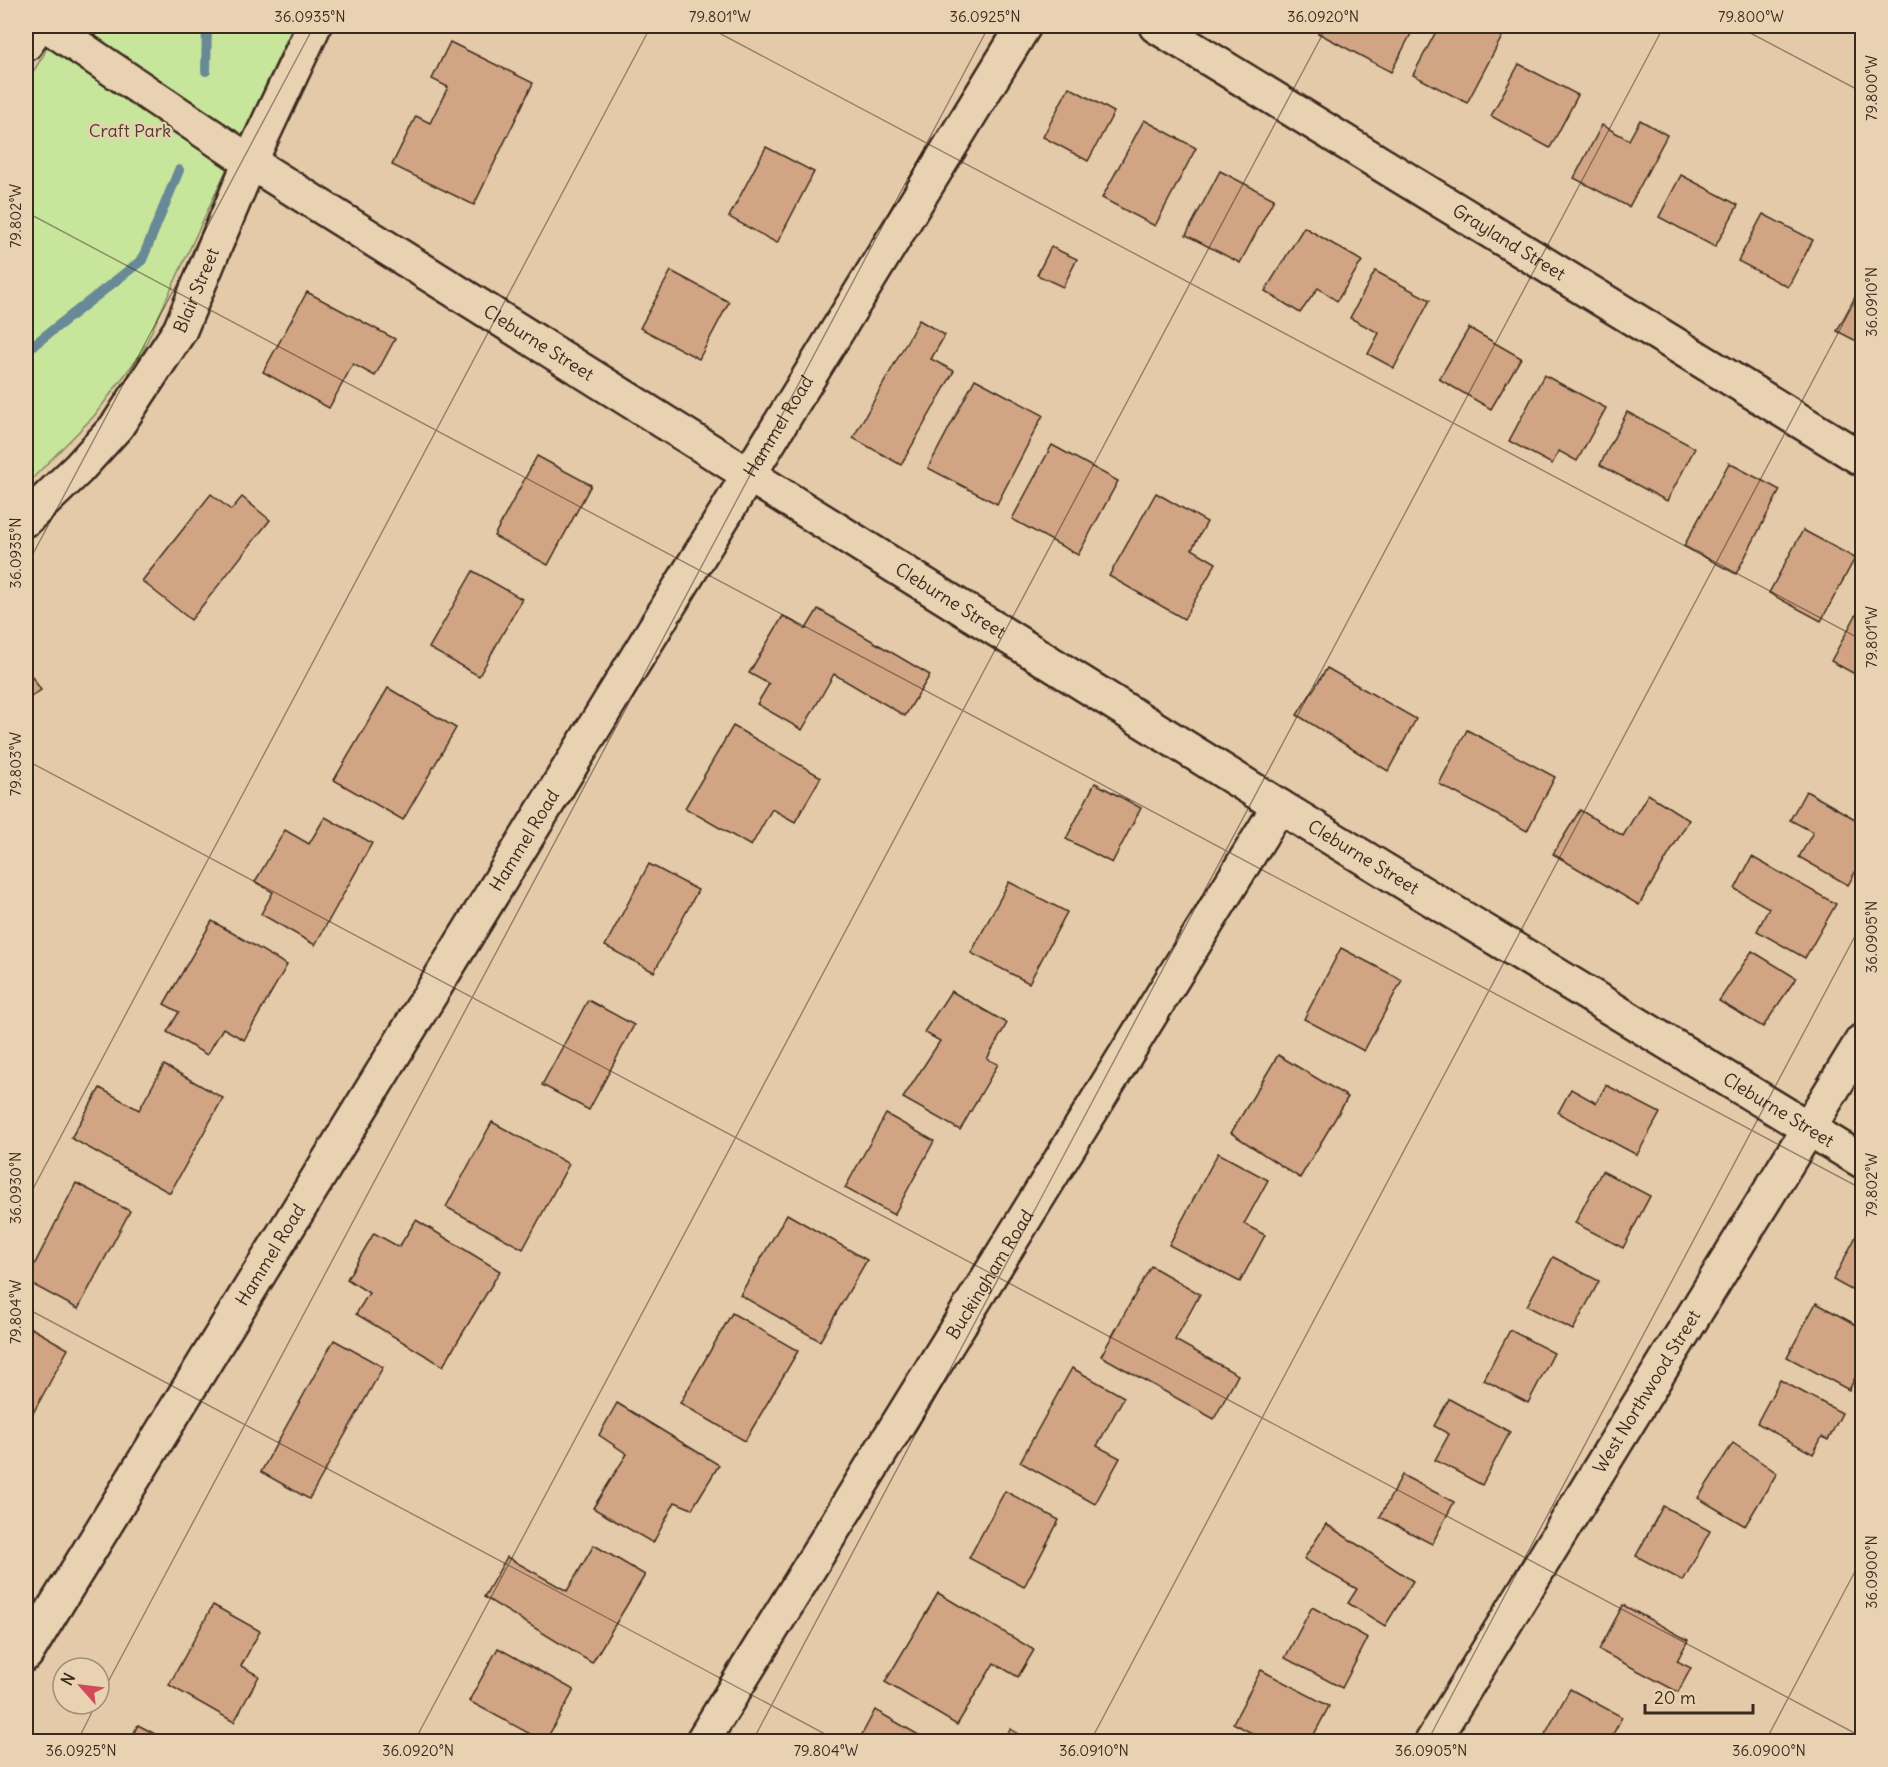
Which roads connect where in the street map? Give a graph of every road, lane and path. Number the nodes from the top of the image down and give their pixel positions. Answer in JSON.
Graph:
{"nodes":[{"id":1,"x":37,"y":26,"type":"edge"},
{"id":2,"x":48,"y":26,"type":"edge"},
{"id":3,"x":314,"y":26,"type":"edge"},
{"id":4,"x":1023,"y":26,"type":"edge"},
{"id":5,"x":1156,"y":26,"type":"edge"},
{"id":6,"x":26,"y":44,"type":"edge"},
{"id":7,"x":250,"y":162,"type":"junction"},
{"id":8,"x":1863,"y":459,"type":"edge"},
{"id":9,"x":749,"y":475,"type":"junction"},
{"id":10,"x":26,"y":519,"type":"edge"},
{"id":11,"x":1279,"y":807,"type":"junction"},
{"id":12,"x":1863,"y":1041,"type":"edge"},
{"id":13,"x":1809,"y":1128,"type":"junction"},
{"id":14,"x":1863,"y":1161,"type":"edge"},
{"id":15,"x":26,"y":1654,"type":"edge"},
{"id":16,"x":702,"y":1742,"type":"edge"},
{"id":17,"x":1432,"y":1742,"type":"edge"}],
"edges":[{"from":1,"to":6,"type":"street"},
{"from":2,"to":7,"type":"street","name":"Cleburne Street"},
{"from":3,"to":7,"type":"street","name":"Blair Street"},
{"from":4,"to":9,"type":"street","name":"Hammel Road"},
{"from":5,"to":8,"type":"street","name":"Grayland Street"},
{"from":7,"to":9,"type":"street","name":"Cleburne Street"},
{"from":7,"to":10,"type":"street","name":"Blair Street"},
{"from":9,"to":11,"type":"street","name":"Cleburne Street"},
{"from":9,"to":15,"type":"street","name":"Hammel Road"},
{"from":11,"to":13,"type":"street","name":"Cleburne Street"},
{"from":11,"to":16,"type":"street","name":"Buckingham Road"},
{"from":12,"to":13,"type":"street","name":"West Northwood Street"},
{"from":13,"to":14,"type":"street","name":"Cleburne Street"},
{"from":13,"to":17,"type":"street","name":"West Northwood Street"}]}
